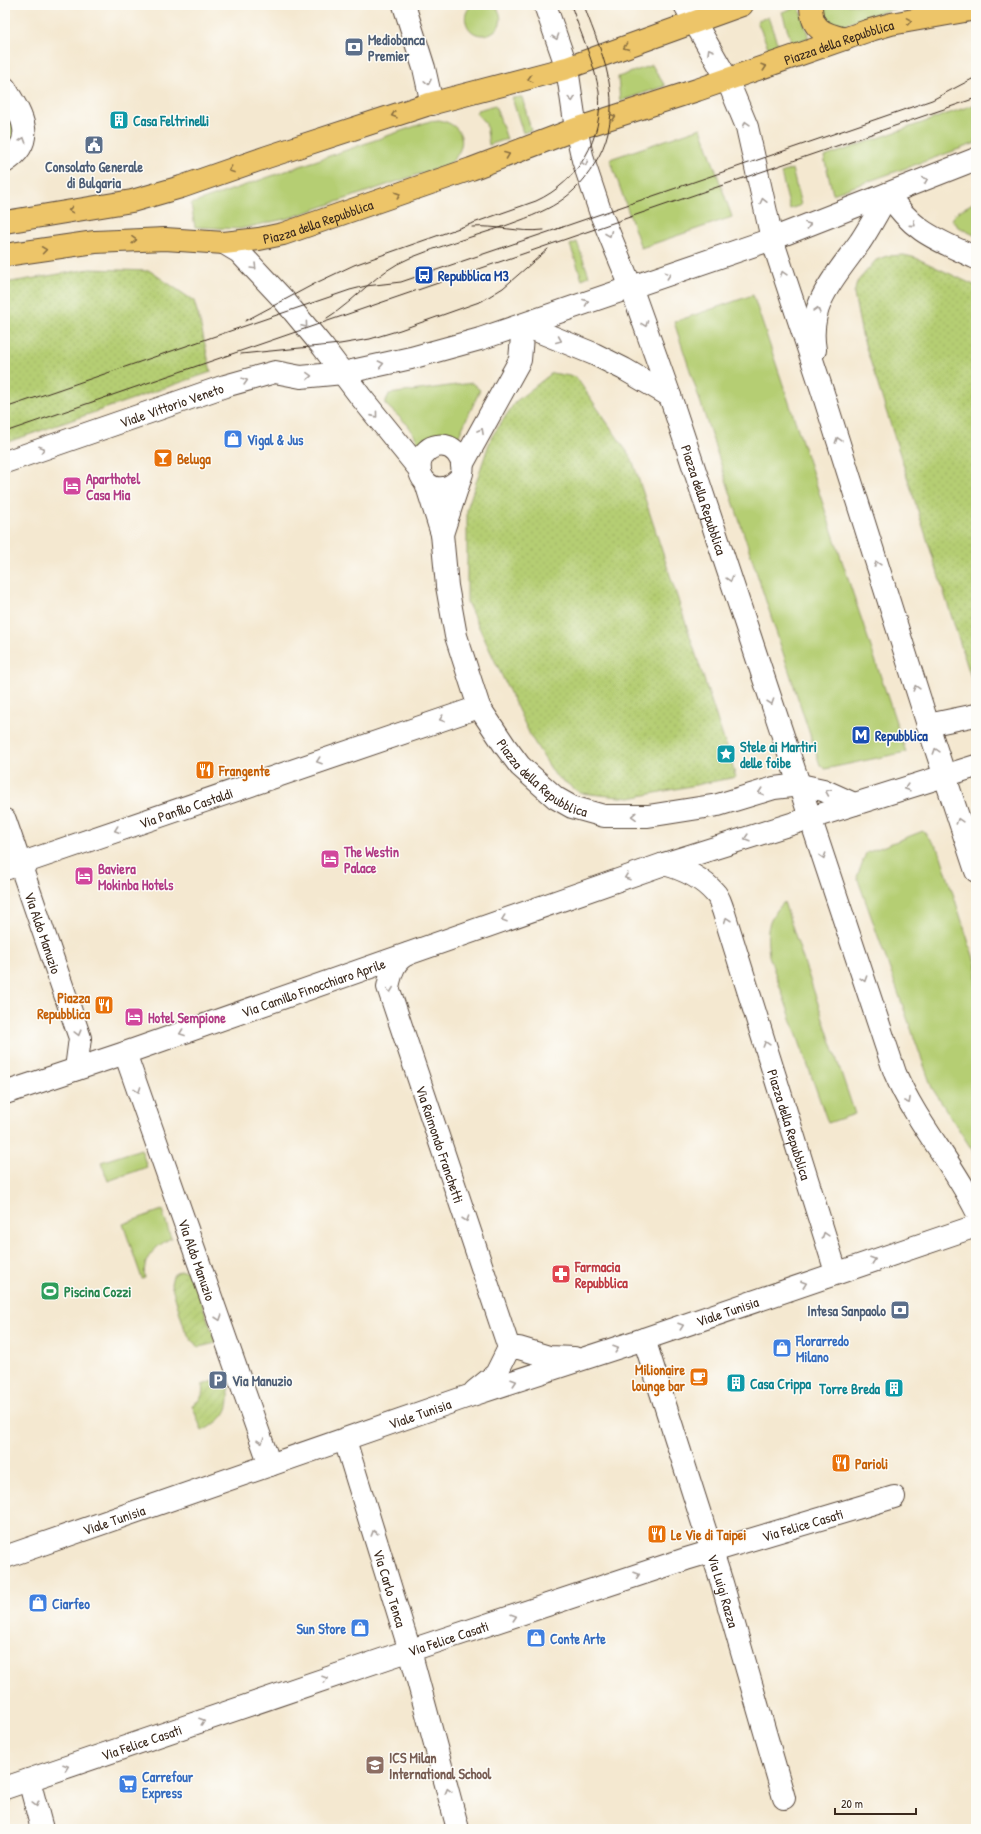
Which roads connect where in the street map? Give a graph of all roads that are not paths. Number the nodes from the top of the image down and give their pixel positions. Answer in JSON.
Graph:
{"nodes":[{"id":1,"x":404,"y":5,"type":"edge"},
{"id":2,"x":545,"y":5,"type":"edge"},
{"id":3,"x":742,"y":5,"type":"edge"},
{"id":4,"x":811,"y":5,"type":"edge"},
{"id":5,"x":976,"y":9,"type":"edge"},
{"id":6,"x":689,"y":14,"type":"edge"},
{"id":7,"x":845,"y":39,"type":"junction"},
{"id":8,"x":567,"y":68,"type":"junction"},
{"id":9,"x":727,"y":80,"type":"junction"},
{"id":10,"x":5,"y":88,"type":"edge"},
{"id":11,"x":432,"y":104,"type":"junction"},
{"id":12,"x":12,"y":107,"type":"edge"},
{"id":13,"x":576,"y":129,"type":"junction"},
{"id":14,"x":976,"y":159,"type":"edge"},
{"id":15,"x":5,"y":162,"type":"edge"},
{"id":16,"x":888,"y":194,"type":"junction"},
{"id":17,"x":5,"y":222,"type":"edge"},
{"id":18,"x":772,"y":239,"type":"junction"},
{"id":19,"x":224,"y":243,"type":"junction"},
{"id":20,"x":5,"y":255,"type":"edge"},
{"id":21,"x":976,"y":258,"type":"edge"},
{"id":22,"x":631,"y":288,"type":"junction"},
{"id":23,"x":523,"y":325,"type":"junction"},
{"id":24,"x":343,"y":373,"type":"junction"},
{"id":25,"x":822,"y":390,"type":"junction"},
{"id":26,"x":670,"y":396,"type":"junction"},
{"id":27,"x":5,"y":462,"type":"edge"},
{"id":28,"x":460,"y":473,"type":"junction"},
{"id":29,"x":423,"y":477,"type":"junction"},
{"id":30,"x":442,"y":534,"type":"junction"},
{"id":31,"x":479,"y":706,"type":"junction"},
{"id":32,"x":976,"y":715,"type":"edge"},
{"id":33,"x":928,"y":725,"type":"junction"},
{"id":34,"x":976,"y":766,"type":"edge"},
{"id":35,"x":944,"y":777,"type":"junction"},
{"id":36,"x":800,"y":785,"type":"junction"},
{"id":37,"x":854,"y":804,"type":"junction"},
{"id":38,"x":811,"y":819,"type":"junction"},
{"id":39,"x":5,"y":820,"type":"edge"},
{"id":40,"x":664,"y":864,"type":"junction"},
{"id":41,"x":12,"y":866,"type":"edge"},
{"id":42,"x":976,"y":872,"type":"edge"},
{"id":43,"x":416,"y":950,"type":"junction"},
{"id":44,"x":125,"y":1053,"type":"junction"},
{"id":45,"x":76,"y":1069,"type":"junction"},
{"id":46,"x":5,"y":1093,"type":"edge"},
{"id":47,"x":976,"y":1210,"type":"edge"},
{"id":48,"x":976,"y":1226,"type":"edge"},
{"id":49,"x":836,"y":1272,"type":"junction"},
{"id":50,"x":644,"y":1339,"type":"junction"},
{"id":51,"x":509,"y":1348,"type":"junction"},
{"id":52,"x":588,"y":1358,"type":"junction"},
{"id":53,"x":463,"y":1398,"type":"junction"},
{"id":54,"x":345,"y":1440,"type":"junction"},
{"id":55,"x":270,"y":1465,"type":"junction"},
{"id":56,"x":894,"y":1497,"type":"dead end"},
{"id":57,"x":712,"y":1552,"type":"junction"},
{"id":58,"x":5,"y":1557,"type":"edge"},
{"id":59,"x":410,"y":1651,"type":"junction"},
{"id":60,"x":29,"y":1780,"type":"junction"},
{"id":61,"x":5,"y":1788,"type":"edge"},
{"id":62,"x":784,"y":1798,"type":"dead end"},
{"id":63,"x":42,"y":1829,"type":"edge"},
{"id":64,"x":458,"y":1829,"type":"edge"}],
"edges":[{"from":1,"to":11,"type":"street","one_way":true},
{"from":2,"to":8,"type":"street","name":"Piazza della Repubblica","one_way":true},
{"from":3,"to":6,"type":"main road"},
{"from":4,"to":7,"type":"main road"},
{"from":7,"to":5,"type":"main road","name":"Piazza della Repubblica","one_way":true},
{"from":6,"to":8,"type":"main road","one_way":true},
{"from":9,"to":6,"type":"street","one_way":true},
{"from":9,"to":7,"type":"main road","name":"Piazza della Repubblica","one_way":true},
{"from":8,"to":11,"type":"main road","one_way":true},
{"from":8,"to":13,"type":"street","name":"Piazza della Repubblica","one_way":true},
{"from":13,"to":9,"type":"main road","name":"Piazza della Repubblica","one_way":true},
{"from":18,"to":9,"type":"street","one_way":true},
{"from":10,"to":12,"type":"street"},
{"from":11,"to":17,"type":"main road","one_way":true},
{"from":15,"to":12,"type":"street","one_way":true},
{"from":19,"to":13,"type":"main road","name":"Piazza della Repubblica","one_way":true},
{"from":13,"to":22,"type":"street","name":"Piazza della Repubblica","one_way":true},
{"from":16,"to":14,"type":"street","one_way":true},
{"from":18,"to":16,"type":"street","one_way":true},
{"from":16,"to":21,"type":"street","one_way":true},
{"from":25,"to":16,"type":"street","one_way":true},
{"from":22,"to":18,"type":"street","one_way":true},
{"from":25,"to":18,"type":"street","one_way":true},
{"from":20,"to":19,"type":"main road","one_way":true},
{"from":19,"to":24,"type":"street","name":"Piazza della Repubblica","one_way":true},
{"from":23,"to":22,"type":"street","one_way":true},
{"from":22,"to":26,"type":"street","name":"Piazza della Repubblica","one_way":true},
{"from":24,"to":23,"type":"street","one_way":true},
{"from":23,"to":26,"type":"street","one_way":true},
{"from":28,"to":23,"type":"street","name":"Piazza della Repubblica","one_way":true},
{"from":27,"to":24,"type":"street","name":"Viale Vittorio Veneto","one_way":true},
{"from":24,"to":29,"type":"street","name":"Piazza della Repubblica","one_way":true},
{"from":33,"to":25,"type":"street","one_way":true},
{"from":26,"to":36,"type":"street","name":"Piazza della Repubblica","one_way":true},
{"from":28,"to":29,"type":"street"},
{"from":28,"to":29,"type":"street"},
{"from":28,"to":30,"type":"street","name":"Piazza della Repubblica"},
{"from":29,"to":30,"type":"street","name":"Piazza della Repubblica"},
{"from":30,"to":31,"type":"street","name":"Piazza della Repubblica"},
{"from":36,"to":31,"type":"street","name":"Piazza della Repubblica","one_way":true},
{"from":31,"to":41,"type":"street","name":"Via Panfilo Castaldi","one_way":true},
{"from":32,"to":33,"type":"street"},
{"from":35,"to":33,"type":"street","one_way":true},
{"from":34,"to":35,"type":"street"},
{"from":35,"to":37,"type":"street","one_way":true},
{"from":42,"to":35,"type":"street","one_way":true},
{"from":37,"to":36,"type":"street","name":"Piazza della Repubblica","one_way":true},
{"from":36,"to":38,"type":"street","name":"Piazza della Repubblica"},
{"from":37,"to":38,"type":"street"},
{"from":38,"to":40,"type":"street","one_way":true},
{"from":38,"to":47,"type":"street","name":"Piazza della Repubblica","one_way":true},
{"from":39,"to":41,"type":"street","name":"Via Aldo Manuzio"},
{"from":40,"to":43,"type":"street","one_way":true},
{"from":49,"to":40,"type":"street","name":"Piazza della Repubblica","one_way":true},
{"from":41,"to":45,"type":"street","name":"Via Aldo Manuzio","one_way":true},
{"from":43,"to":44,"type":"street","name":"Via Camillo Finocchiaro Aprile","one_way":true},
{"from":43,"to":51,"type":"street","name":"Via Raimondo Franchetti","one_way":true},
{"from":44,"to":45,"type":"street","name":"Via Camillo Finocchiaro Aprile"},
{"from":44,"to":55,"type":"street","name":"Via Aldo Manuzio","one_way":true},
{"from":45,"to":46,"type":"street","name":"Via Camillo Finocchiaro Aprile"},
{"from":49,"to":48,"type":"street","one_way":true},
{"from":50,"to":49,"type":"street","name":"Viale Tunisia","one_way":true},
{"from":52,"to":50,"type":"street","name":"Viale Tunisia","one_way":true},
{"from":50,"to":57,"type":"street","name":"Via Luigi Razza"},
{"from":51,"to":52,"type":"street"},
{"from":51,"to":53,"type":"street"},
{"from":53,"to":52,"type":"street","name":"Viale Tunisia","one_way":true},
{"from":53,"to":54,"type":"street","name":"Viale Tunisia"},
{"from":54,"to":55,"type":"street","name":"Viale Tunisia"},
{"from":59,"to":54,"type":"street","name":"Via Carlo Tenca","one_way":true},
{"from":55,"to":58,"type":"street","name":"Viale Tunisia"},
{"from":56,"to":57,"type":"street","name":"Via Felice Casati"},
{"from":59,"to":57,"type":"street","name":"Via Felice Casati","one_way":true},
{"from":57,"to":62,"type":"street","name":"Via Luigi Razza"},
{"from":60,"to":59,"type":"street","name":"Via Felice Casati","one_way":true},
{"from":64,"to":59,"type":"street","name":"Via Carlo Tenca","one_way":true},
{"from":60,"to":61,"type":"street","name":"Via Felice Casati"},
{"from":60,"to":63,"type":"street","one_way":true}]}
